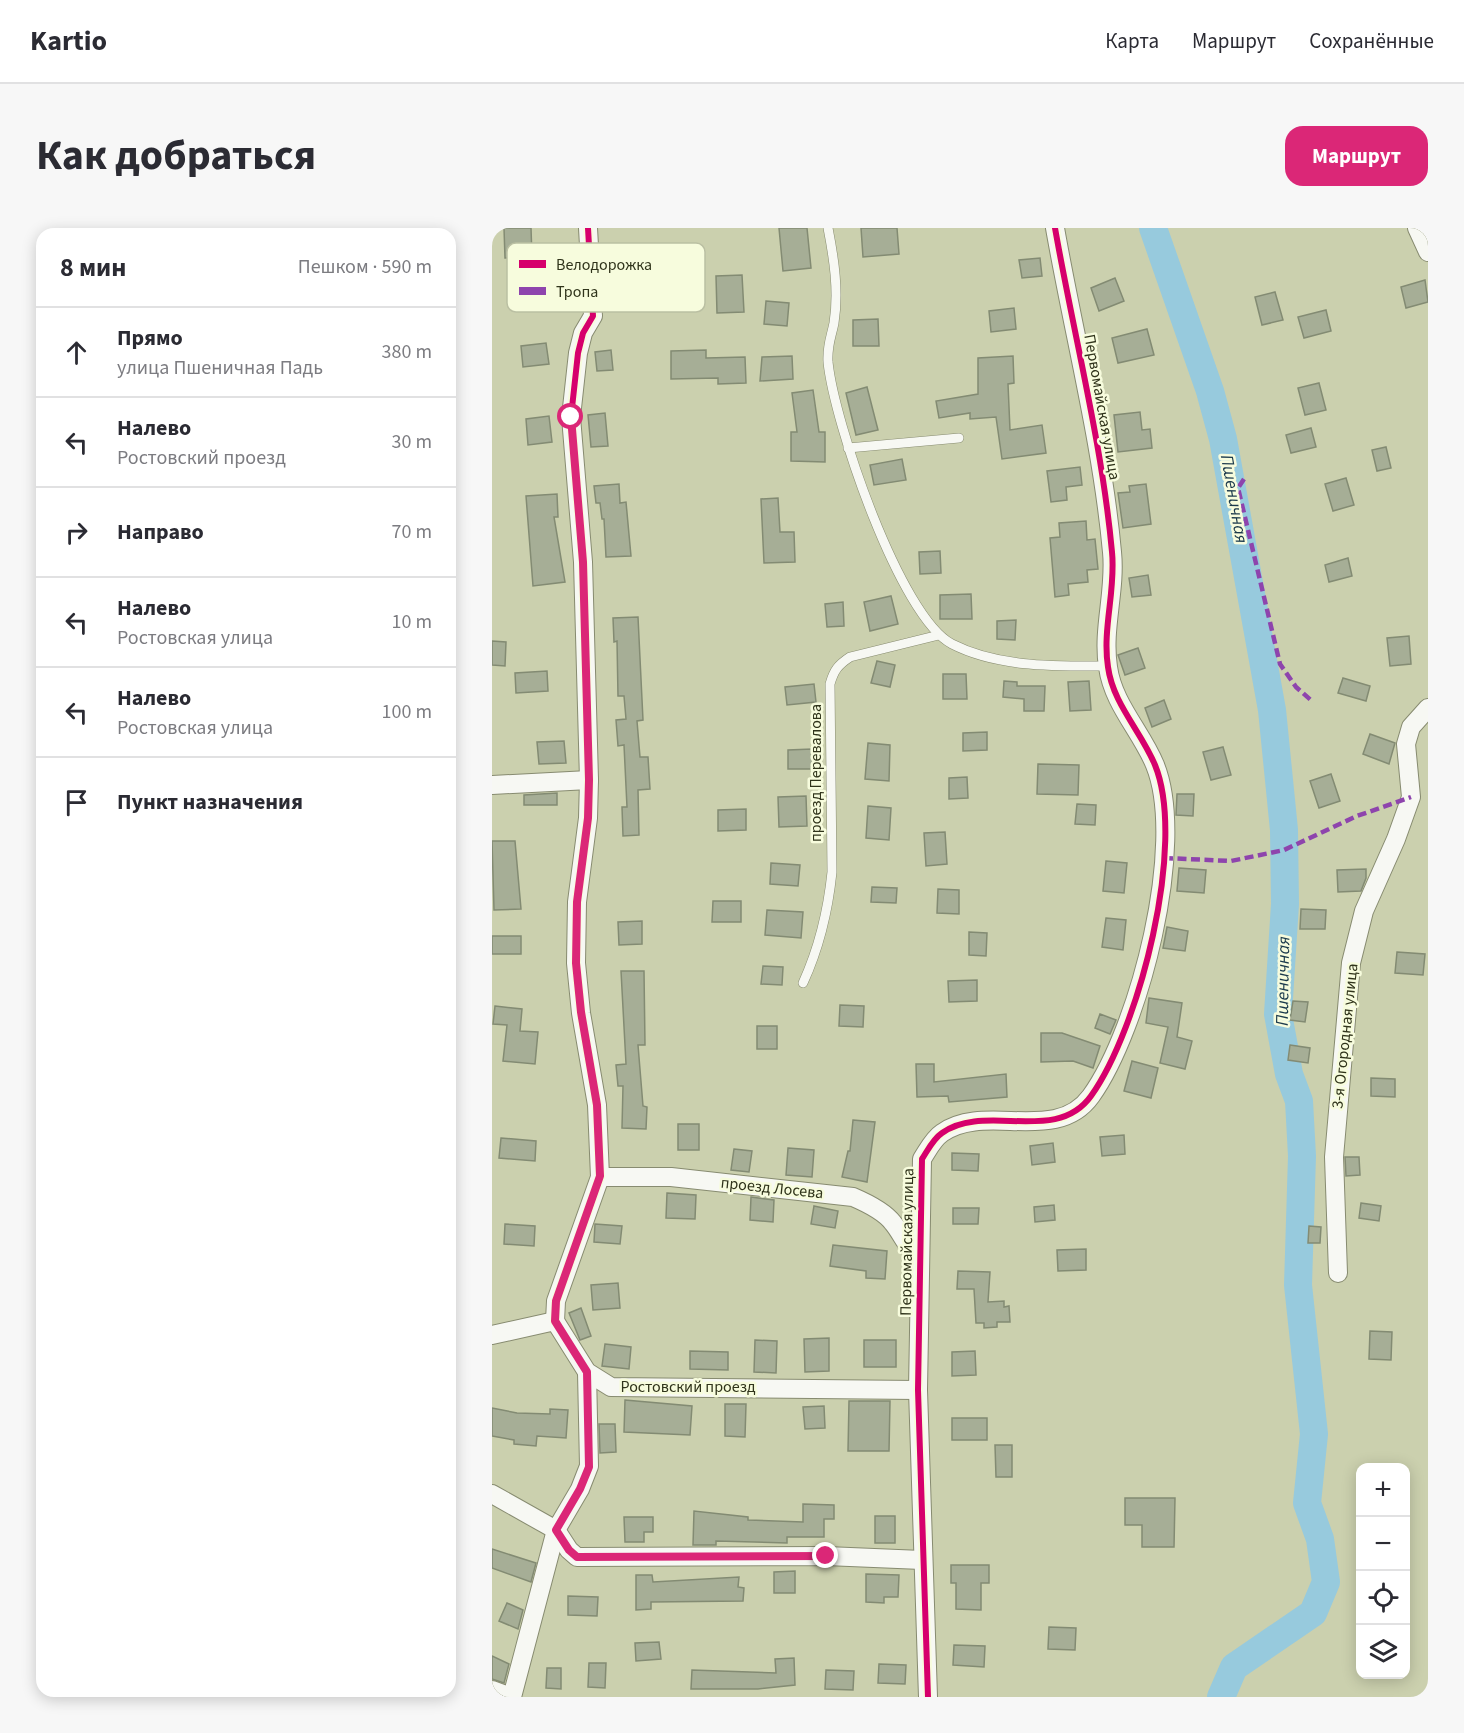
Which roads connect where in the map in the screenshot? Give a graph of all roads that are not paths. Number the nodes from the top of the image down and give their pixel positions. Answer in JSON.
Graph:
{"nodes":[{"id":1,"x":588,"y":228,"type":"edge"},
{"id":2,"x":828,"y":228,"type":"edge"},
{"id":3,"x":1055,"y":228,"type":"edge"},
{"id":4,"x":1417,"y":228,"type":"edge"},
{"id":5,"x":589,"y":243,"type":"edge"},
{"id":6,"x":1428,"y":252,"type":"edge"},
{"id":7,"x":593,"y":312,"type":"edge"},
{"id":8,"x":959,"y":438,"type":"dead end"},
{"id":9,"x":848,"y":448,"type":"junction"},
{"id":10,"x":939,"y":635,"type":"junction"},
{"id":11,"x":1108,"y":666,"type":"junction"},
{"id":12,"x":1428,"y":708,"type":"edge"},
{"id":13,"x":589,"y":780,"type":"junction"},
{"id":14,"x":492,"y":785,"type":"edge"},
{"id":15,"x":1419,"y":796,"type":"edge"},
{"id":16,"x":803,"y":983,"type":"dead end"},
{"id":17,"x":600,"y":1176,"type":"junction"},
{"id":18,"x":920,"y":1256,"type":"junction"},
{"id":19,"x":1338,"y":1273,"type":"dead end"},
{"id":20,"x":555,"y":1321,"type":"junction"},
{"id":21,"x":492,"y":1335,"type":"edge"},
{"id":22,"x":587,"y":1372,"type":"junction"},
{"id":23,"x":918,"y":1390,"type":"junction"},
{"id":24,"x":492,"y":1494,"type":"edge"},
{"id":25,"x":556,"y":1530,"type":"junction"},
{"id":26,"x":922,"y":1560,"type":"junction"},
{"id":27,"x":492,"y":1690,"type":"edge"},
{"id":28,"x":512,"y":1697,"type":"edge"},
{"id":29,"x":928,"y":1697,"type":"edge"}],
"edges":[{"from":1,"to":5,"type":"street"},
{"from":2,"to":9,"type":"lane"},
{"from":3,"to":11,"type":"street","name":"Первомайская улица"},
{"from":4,"to":6,"type":"street"},
{"from":7,"to":13,"type":"street"},
{"from":8,"to":9,"type":"lane"},
{"from":9,"to":10,"type":"lane"},
{"from":10,"to":11,"type":"lane"},
{"from":10,"to":16,"type":"lane","name":"проезд Перевалова"},
{"from":11,"to":18,"type":"street","name":"Первомайская улица"},
{"from":12,"to":15,"type":"street","name":"3-я Огородная улица"},
{"from":13,"to":14,"type":"street"},
{"from":13,"to":17,"type":"street"},
{"from":15,"to":19,"type":"street","name":"3-я Огородная улица"},
{"from":17,"to":18,"type":"street","name":"проезд Лосева"},
{"from":17,"to":20,"type":"street"},
{"from":18,"to":23,"type":"street","name":"Первомайская улица"},
{"from":20,"to":21,"type":"street"},
{"from":20,"to":22,"type":"street","name":"Ростовский проезд"},
{"from":22,"to":23,"type":"street","name":"Ростовский проезд"},
{"from":22,"to":25,"type":"street"},
{"from":23,"to":26,"type":"street","name":"Первомайская улица"},
{"from":24,"to":25,"type":"street"},
{"from":25,"to":26,"type":"street"},
{"from":25,"to":28,"type":"street"},
{"from":26,"to":29,"type":"street","name":"Первомайская улица"},
{"from":27,"to":28,"type":"street"}]}
